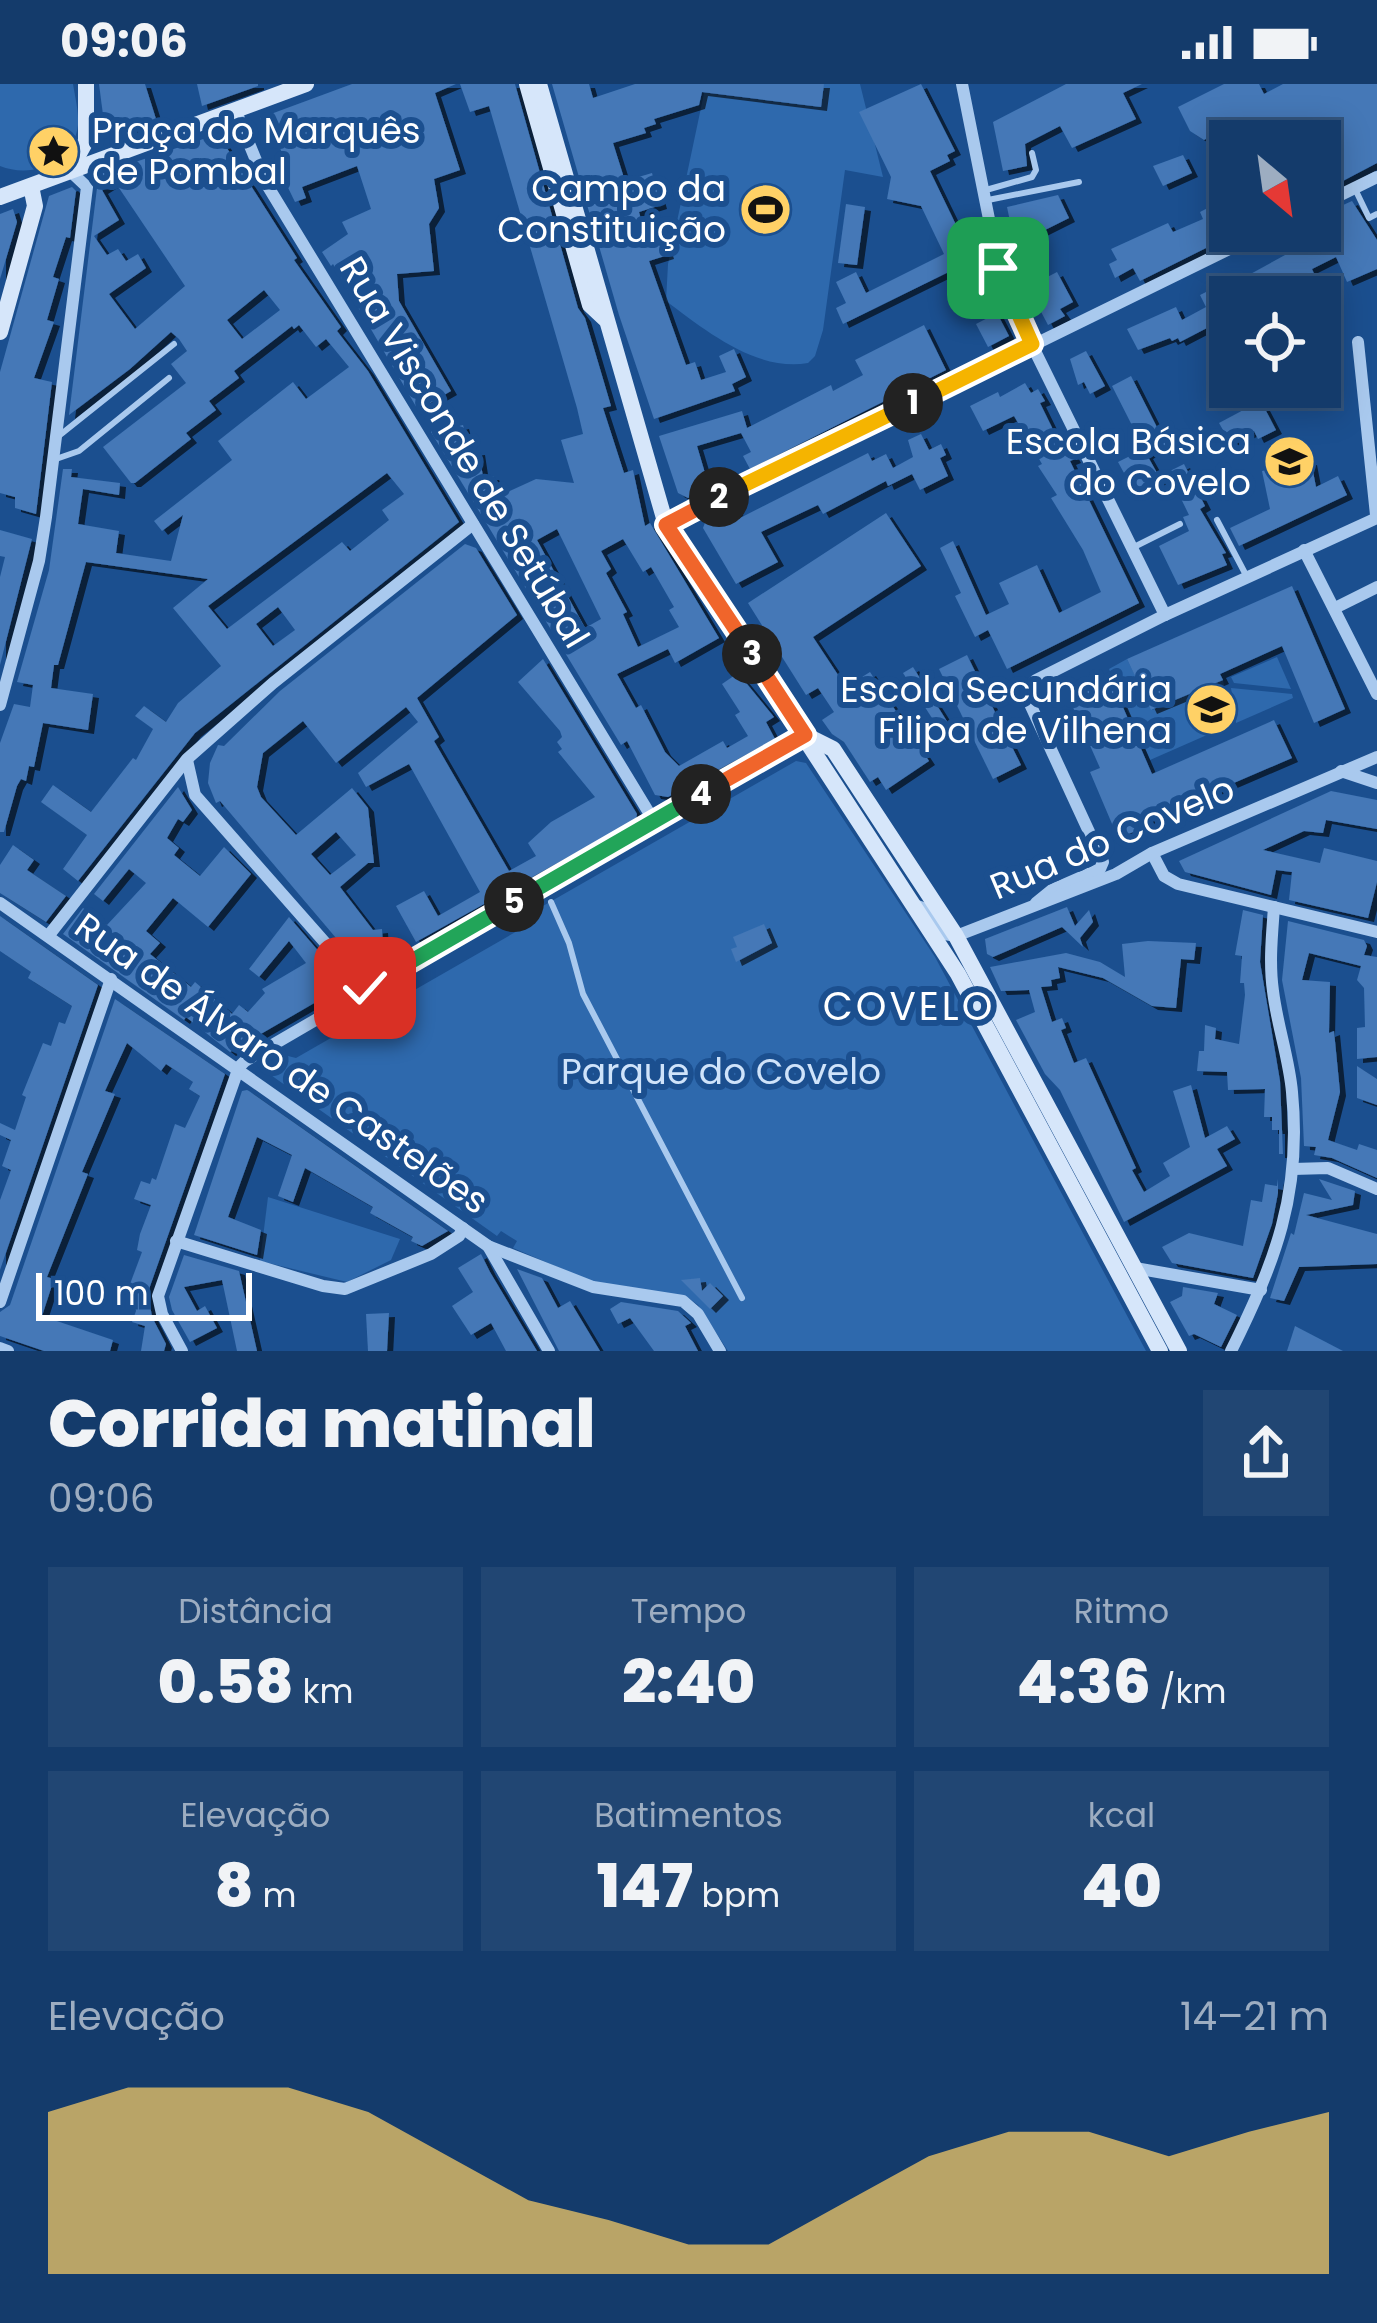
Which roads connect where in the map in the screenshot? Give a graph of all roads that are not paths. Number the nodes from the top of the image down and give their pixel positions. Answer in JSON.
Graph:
{"nodes":[{"id":1,"x":86,"y":84,"type":"edge"},
{"id":2,"x":307,"y":84,"type":"edge"},
{"id":3,"x":527,"y":84,"type":"edge"},
{"id":4,"x":539,"y":84,"type":"edge"},
{"id":5,"x":962,"y":84,"type":"edge"},
{"id":6,"x":236,"y":110,"type":"junction"},
{"id":7,"x":1032,"y":153,"type":"dead end"},
{"id":8,"x":69,"y":170,"type":"junction"},
{"id":9,"x":1377,"y":177,"type":"edge"},
{"id":10,"x":1079,"y":182,"type":"dead end"},
{"id":11,"x":1354,"y":188,"type":"junction"},
{"id":12,"x":12,"y":189,"type":"edge"},
{"id":13,"x":1341,"y":194,"type":"edge"},
{"id":14,"x":984,"y":196,"type":"junction"},
{"id":15,"x":1377,"y":214,"type":"edge"},
{"id":16,"x":1223,"y":252,"type":"edge"},
{"id":17,"x":607,"y":320,"type":"junction"},
{"id":18,"x":0,"y":332,"type":"edge"},
{"id":19,"x":1358,"y":342,"type":"dead end"},
{"id":20,"x":174,"y":344,"type":"dead end"},
{"id":21,"x":1032,"y":344,"type":"junction"},
{"id":22,"x":169,"y":378,"type":"dead end"},
{"id":23,"x":56,"y":439,"type":"junction"},
{"id":24,"x":53,"y":460,"type":"junction"},
{"id":25,"x":1376,"y":517,"type":"edge"},
{"id":26,"x":1217,"y":520,"type":"dead end"},
{"id":27,"x":473,"y":524,"type":"junction"},
{"id":28,"x":1180,"y":524,"type":"dead end"},
{"id":29,"x":666,"y":525,"type":"junction"},
{"id":30,"x":1132,"y":548,"type":"junction"},
{"id":31,"x":1304,"y":550,"type":"junction"},
{"id":32,"x":1247,"y":577,"type":"junction"},
{"id":33,"x":1377,"y":586,"type":"edge"},
{"id":34,"x":1334,"y":608,"type":"junction"},
{"id":35,"x":1165,"y":615,"type":"junction"},
{"id":36,"x":1377,"y":694,"type":"edge"},
{"id":37,"x":0,"y":705,"type":"edge"},
{"id":38,"x":805,"y":735,"type":"junction"},
{"id":39,"x":1377,"y":757,"type":"edge"},
{"id":40,"x":188,"y":759,"type":"junction"},
{"id":41,"x":1340,"y":770,"type":"junction"},
{"id":42,"x":1377,"y":783,"type":"edge"},
{"id":43,"x":654,"y":821,"type":"junction"},
{"id":44,"x":1152,"y":853,"type":"junction"},
{"id":45,"x":551,"y":902,"type":"dead end"},
{"id":46,"x":0,"y":903,"type":"edge"},
{"id":47,"x":1036,"y":903,"type":"junction"},
{"id":48,"x":915,"y":906,"type":"junction"},
{"id":49,"x":1274,"y":907,"type":"junction"},
{"id":50,"x":1377,"y":932,"type":"edge"},
{"id":51,"x":49,"y":935,"type":"junction"},
{"id":52,"x":956,"y":936,"type":"junction"},
{"id":53,"x":111,"y":979,"type":"junction"},
{"id":54,"x":365,"y":988,"type":"junction"},
{"id":55,"x":238,"y":1067,"type":"junction"},
{"id":56,"x":1293,"y":1168,"type":"junction"},
{"id":57,"x":1377,"y":1189,"type":"edge"},
{"id":58,"x":463,"y":1228,"type":"junction"},
{"id":59,"x":176,"y":1241,"type":"junction"},
{"id":60,"x":488,"y":1246,"type":"junction"},
{"id":61,"x":1135,"y":1268,"type":"junction"},
{"id":62,"x":1261,"y":1290,"type":"junction"},
{"id":63,"x":742,"y":1298,"type":"dead end"},
{"id":64,"x":0,"y":1302,"type":"edge"},
{"id":65,"x":182,"y":1351,"type":"edge"},
{"id":66,"x":549,"y":1351,"type":"edge"},
{"id":67,"x":720,"y":1351,"type":"edge"},
{"id":68,"x":1160,"y":1351,"type":"edge"},
{"id":69,"x":1179,"y":1351,"type":"edge"},
{"id":70,"x":1231,"y":1351,"type":"edge"}],
"edges":[{"from":1,"to":8,"type":"main road"},
{"from":2,"to":6,"type":"main road"},
{"from":3,"to":17,"type":"main road"},
{"from":4,"to":17,"type":"main road"},
{"from":5,"to":14,"type":"street"},
{"from":6,"to":8,"type":"main road"},
{"from":6,"to":27,"type":"street","name":"Rua Visconde de Setúbal"},
{"from":7,"to":14,"type":"lane"},
{"from":8,"to":12,"type":"main road"},
{"from":8,"to":23,"type":"street"},
{"from":9,"to":11,"type":"street"},
{"from":10,"to":14,"type":"lane"},
{"from":11,"to":13,"type":"street"},
{"from":11,"to":15,"type":"lane"},
{"from":12,"to":18,"type":"main road"},
{"from":14,"to":21,"type":"street"},
{"from":16,"to":21,"type":"street"},
{"from":17,"to":29,"type":"main road"},
{"from":19,"to":25,"type":"street"},
{"from":20,"to":23,"type":"lane"},
{"from":21,"to":29,"type":"street"},
{"from":21,"to":30,"type":"street"},
{"from":22,"to":24,"type":"lane"},
{"from":23,"to":24,"type":"street"},
{"from":24,"to":37,"type":"street"},
{"from":25,"to":31,"type":"street"},
{"from":26,"to":32,"type":"lane"},
{"from":27,"to":40,"type":"street"},
{"from":27,"to":43,"type":"street","name":"Rua Visconde de Setúbal"},
{"from":28,"to":30,"type":"lane"},
{"from":29,"to":38,"type":"main road"},
{"from":30,"to":35,"type":"street"},
{"from":31,"to":32,"type":"street"},
{"from":31,"to":34,"type":"street"},
{"from":32,"to":35,"type":"street"},
{"from":33,"to":34,"type":"street"},
{"from":34,"to":36,"type":"street"},
{"from":35,"to":47,"type":"street"},
{"from":38,"to":43,"type":"street"},
{"from":38,"to":48,"type":"main road"},
{"from":38,"to":52,"type":"main road"},
{"from":39,"to":41,"type":"street","name":"Rua do Covelo"},
{"from":40,"to":51,"type":"street"},
{"from":40,"to":54,"type":"street"},
{"from":41,"to":42,"type":"street"},
{"from":41,"to":44,"type":"street","name":"Rua do Covelo"},
{"from":43,"to":54,"type":"street"},
{"from":44,"to":47,"type":"street","name":"Rua do Covelo"},
{"from":44,"to":49,"type":"street"},
{"from":45,"to":63,"type":"lane"},
{"from":46,"to":51,"type":"street","name":"Rua de Álvaro de Castelões"},
{"from":47,"to":52,"type":"street","name":"Rua do Covelo"},
{"from":48,"to":52,"type":"street","name":"Rua do Covelo"},
{"from":48,"to":68,"type":"main road"},
{"from":49,"to":50,"type":"street"},
{"from":49,"to":56,"type":"street"},
{"from":51,"to":53,"type":"street","name":"Rua de Álvaro de Castelões"},
{"from":52,"to":61,"type":"main road"},
{"from":53,"to":55,"type":"street","name":"Rua de Álvaro de Castelões"},
{"from":53,"to":64,"type":"street"},
{"from":54,"to":55,"type":"street"},
{"from":55,"to":58,"type":"street","name":"Rua de Álvaro de Castelões"},
{"from":55,"to":59,"type":"street"},
{"from":56,"to":57,"type":"street"},
{"from":56,"to":62,"type":"street"},
{"from":58,"to":59,"type":"street"},
{"from":58,"to":60,"type":"street","name":"Rua de Álvaro de Castelões"},
{"from":59,"to":65,"type":"street"},
{"from":60,"to":66,"type":"street","name":"Rua de Álvaro de Castelões"},
{"from":60,"to":67,"type":"street"},
{"from":61,"to":62,"type":"street"},
{"from":61,"to":69,"type":"main road"},
{"from":62,"to":70,"type":"street"}]}
